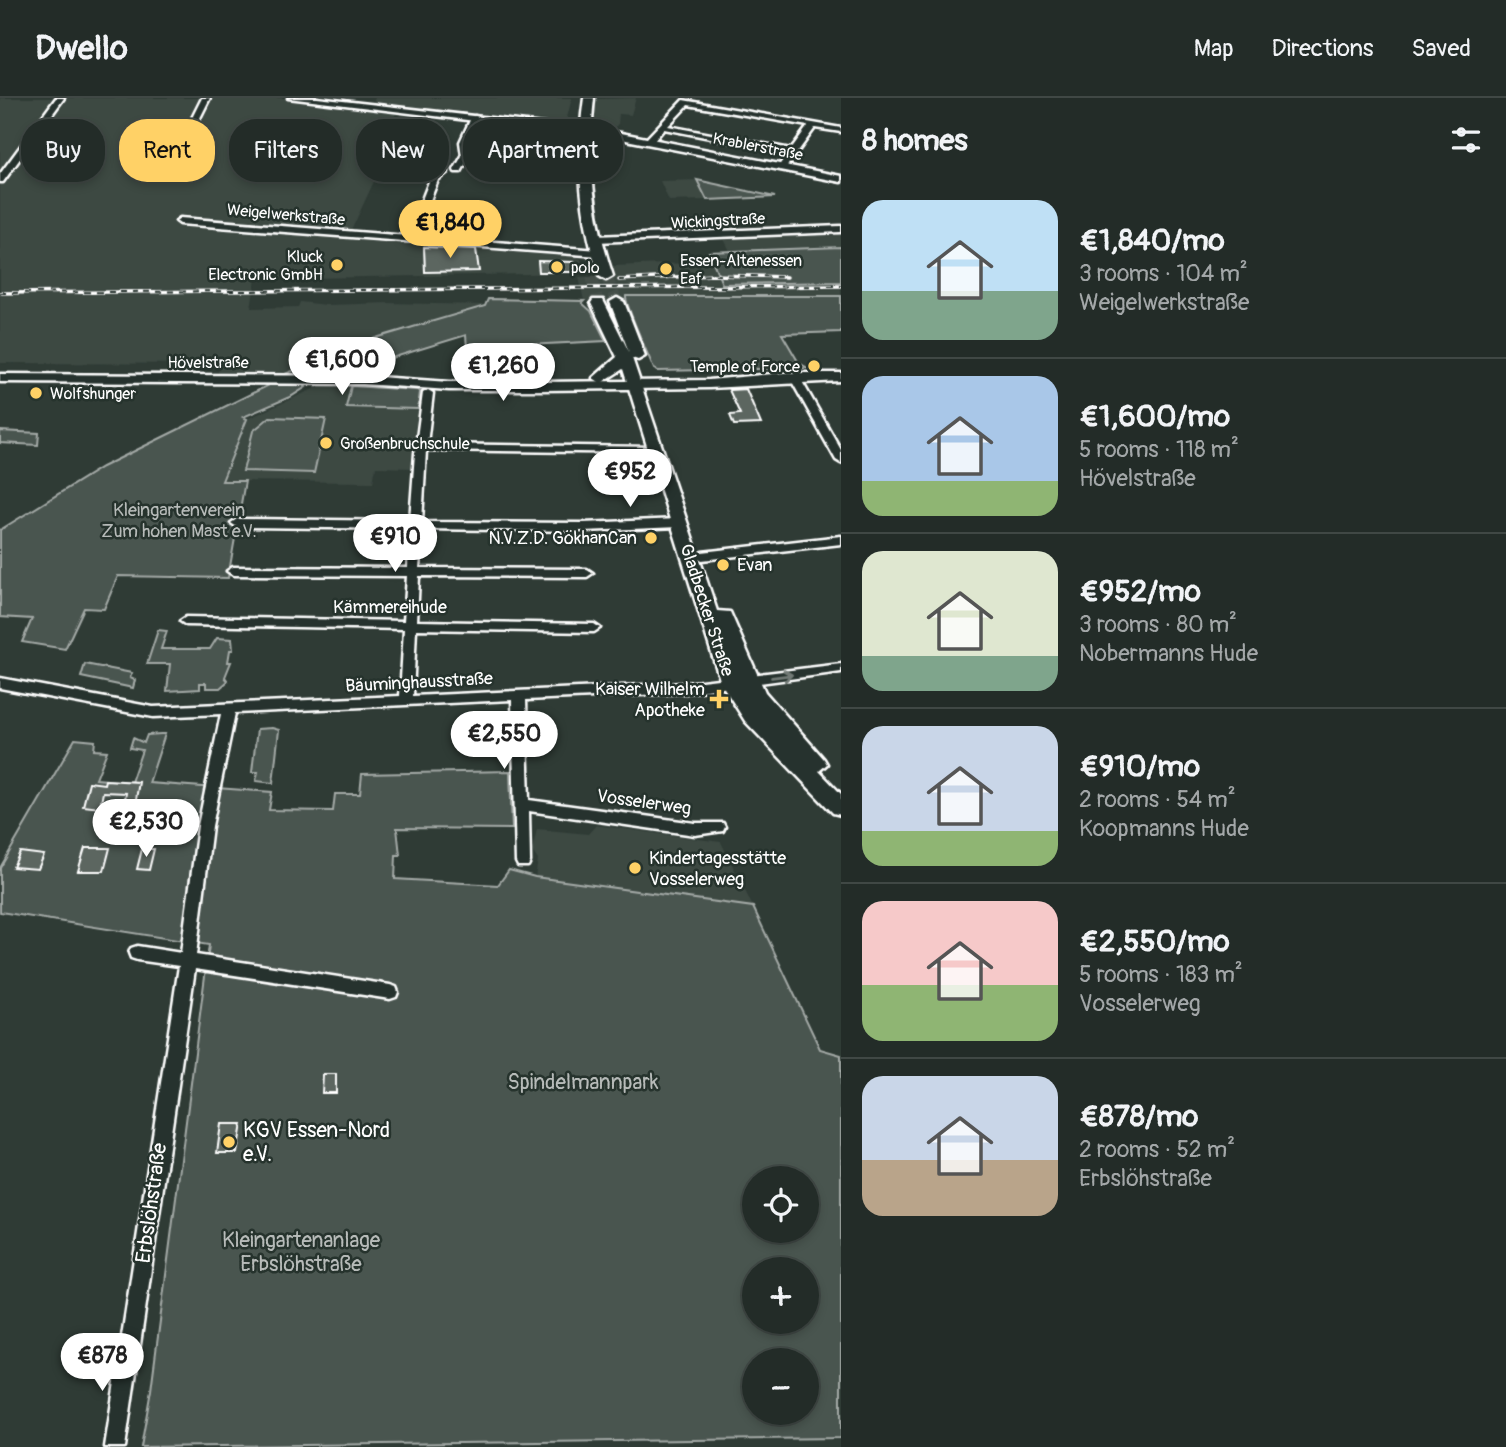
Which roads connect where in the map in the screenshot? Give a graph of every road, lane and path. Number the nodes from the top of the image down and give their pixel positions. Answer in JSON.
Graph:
{"nodes":[{"id":1,"x":60,"y":98,"type":"edge"},
{"id":2,"x":206,"y":98,"type":"edge"},
{"id":3,"x":293,"y":98,"type":"edge"},
{"id":4,"x":579,"y":98,"type":"edge"},
{"id":5,"x":589,"y":98,"type":"edge"},
{"id":6,"x":475,"y":118,"type":"junction"},
{"id":7,"x":196,"y":119,"type":"edge"},
{"id":8,"x":484,"y":119,"type":"edge"},
{"id":9,"x":578,"y":119,"type":"edge"},
{"id":10,"x":582,"y":119,"type":"edge"},
{"id":11,"x":813,"y":125,"type":"junction"},
{"id":12,"x":663,"y":127,"type":"junction"},
{"id":13,"x":841,"y":130,"type":"edge"},
{"id":14,"x":623,"y":136,"type":"edge"},
{"id":15,"x":650,"y":140,"type":"junction"},
{"id":16,"x":793,"y":152,"type":"junction"},
{"id":17,"x":782,"y":167,"type":"junction"},
{"id":18,"x":458,"y":170,"type":"dead end"},
{"id":19,"x":841,"y":178,"type":"edge"},
{"id":20,"x":0,"y":180,"type":"edge"},
{"id":21,"x":433,"y":182,"type":"edge"},
{"id":22,"x":577,"y":182,"type":"edge"},
{"id":23,"x":180,"y":221,"type":"dead end"},
{"id":24,"x":841,"y":229,"type":"edge"},
{"id":25,"x":411,"y":239,"type":"junction"},
{"id":26,"x":594,"y":248,"type":"junction"},
{"id":27,"x":599,"y":277,"type":"tunnel mouth"},
{"id":28,"x":617,"y":302,"type":"tunnel mouth"},
{"id":29,"x":598,"y":303,"type":"tunnel mouth"},
{"id":30,"x":625,"y":358,"type":"junction"},
{"id":31,"x":841,"y":377,"type":"edge"},
{"id":32,"x":0,"y":378,"type":"edge"},
{"id":33,"x":601,"y":378,"type":"junction"},
{"id":34,"x":795,"y":378,"type":"junction"},
{"id":35,"x":640,"y":382,"type":"junction"},
{"id":36,"x":416,"y":383,"type":"junction"},
{"id":37,"x":428,"y":393,"type":"dead end"},
{"id":38,"x":421,"y":447,"type":"junction"},
{"id":39,"x":655,"y":450,"type":"junction"},
{"id":40,"x":841,"y":460,"type":"edge"},
{"id":41,"x":237,"y":523,"type":"dead end"},
{"id":42,"x":679,"y":523,"type":"junction"},
{"id":43,"x":416,"y":526,"type":"junction"},
{"id":44,"x":841,"y":540,"type":"edge"},
{"id":45,"x":702,"y":556,"type":"junction"},
{"id":46,"x":233,"y":571,"type":"dead end"},
{"id":47,"x":412,"y":573,"type":"junction"},
{"id":48,"x":587,"y":573,"type":"dead end"},
{"id":49,"x":186,"y":621,"type":"dead end"},
{"id":50,"x":409,"y":624,"type":"junction"},
{"id":51,"x":594,"y":628,"type":"dead end"},
{"id":52,"x":841,"y":668,"type":"edge"},
{"id":53,"x":740,"y":682,"type":"junction"},
{"id":54,"x":0,"y":683,"type":"edge"},
{"id":55,"x":519,"y":695,"type":"junction"},
{"id":56,"x":406,"y":701,"type":"junction"},
{"id":57,"x":229,"y":708,"type":"junction"},
{"id":58,"x":841,"y":789,"type":"edge"},
{"id":59,"x":523,"y":805,"type":"junction"},
{"id":60,"x":841,"y":807,"type":"edge"},
{"id":61,"x":718,"y":827,"type":"dead end"},
{"id":62,"x":523,"y":862,"type":"dead end"},
{"id":63,"x":137,"y":953,"type":"dead end"},
{"id":64,"x":188,"y":960,"type":"junction"},
{"id":65,"x":390,"y":992,"type":"dead end"},
{"id":66,"x":115,"y":1447,"type":"edge"}],
"edges":[{"from":1,"to":20,"type":"street"},
{"from":2,"to":7,"type":"street"},
{"from":3,"to":6,"type":"street","name":"Krablerstraße"},
{"from":4,"to":9,"type":"main road"},
{"from":5,"to":10,"type":"main road"},
{"from":6,"to":8,"type":"street","name":"Krablerstraße"},
{"from":6,"to":18,"type":"street"},
{"from":11,"to":12,"type":"street"},
{"from":11,"to":13,"type":"street"},
{"from":11,"to":16,"type":"street"},
{"from":12,"to":15,"type":"street"},
{"from":12,"to":16,"type":"street"},
{"from":14,"to":15,"type":"street","name":"Krablerstraße"},
{"from":15,"to":17,"type":"street","name":"Krablerstraße"},
{"from":16,"to":17,"type":"street"},
{"from":17,"to":19,"type":"street","name":"Krablerstraße"},
{"from":21,"to":25,"type":"street"},
{"from":22,"to":26,"type":"main road"},
{"from":23,"to":25,"type":"street","name":"Weigelwerkstraße"},
{"from":24,"to":26,"type":"street","name":"Wickingstraße"},
{"from":25,"to":26,"type":"street","name":"Weigelwerkstraße"},
{"from":26,"to":27,"type":"main road"},
{"from":28,"to":35,"type":"main road","name":"Gladbecker Straße"},
{"from":29,"to":30,"type":"main road","name":"Gladbecker Straße"},
{"from":30,"to":33,"type":"main road"},
{"from":30,"to":35,"type":"main road","name":"Gladbecker Straße"},
{"from":31,"to":34,"type":"main road","name":"Hövelstraße"},
{"from":32,"to":36,"type":"main road","name":"Hövelstraße"},
{"from":33,"to":35,"type":"main road","name":"Hövelstraße"},
{"from":33,"to":36,"type":"main road","name":"Hövelstraße"},
{"from":34,"to":35,"type":"main road","name":"Hövelstraße"},
{"from":34,"to":40,"type":"street"},
{"from":35,"to":36,"type":"main road","name":"Hövelstraße"},
{"from":35,"to":39,"type":"main road","name":"Gladbecker Straße"},
{"from":35,"to":45,"type":"main road","name":"Gladbecker Straße"},
{"from":37,"to":38,"type":"street"},
{"from":38,"to":39,"type":"street"},
{"from":38,"to":43,"type":"street"},
{"from":39,"to":42,"type":"main road","name":"Gladbecker Straße"},
{"from":41,"to":43,"type":"street"},
{"from":42,"to":43,"type":"street"},
{"from":42,"to":53,"type":"main road","name":"Gladbecker Straße"},
{"from":43,"to":47,"type":"street"},
{"from":44,"to":45,"type":"street"},
{"from":45,"to":53,"type":"main road","name":"Gladbecker Straße"},
{"from":46,"to":47,"type":"street"},
{"from":47,"to":48,"type":"street"},
{"from":47,"to":50,"type":"street"},
{"from":49,"to":50,"type":"street","name":"Kämmereihude"},
{"from":50,"to":51,"type":"street","name":"Kämmereihude"},
{"from":50,"to":56,"type":"street"},
{"from":53,"to":52,"type":"street","name":"Bäuminghausstraße","one_way":true},
{"from":53,"to":55,"type":"street","name":"Bäuminghausstraße"},
{"from":53,"to":58,"type":"main road","name":"Gladbecker Straße"},
{"from":53,"to":60,"type":"main road","name":"Gladbecker Straße"},
{"from":54,"to":57,"type":"street","name":"Bäuminghausstraße"},
{"from":55,"to":56,"type":"street","name":"Bäuminghausstraße"},
{"from":55,"to":59,"type":"street"},
{"from":56,"to":57,"type":"street","name":"Bäuminghausstraße"},
{"from":57,"to":64,"type":"street","name":"Erbslöhstraße"},
{"from":59,"to":61,"type":"street","name":"Vosselerweg"},
{"from":59,"to":62,"type":"street"},
{"from":63,"to":64,"type":"street"},
{"from":64,"to":65,"type":"street"},
{"from":64,"to":66,"type":"street","name":"Erbslöhstraße"}]}
